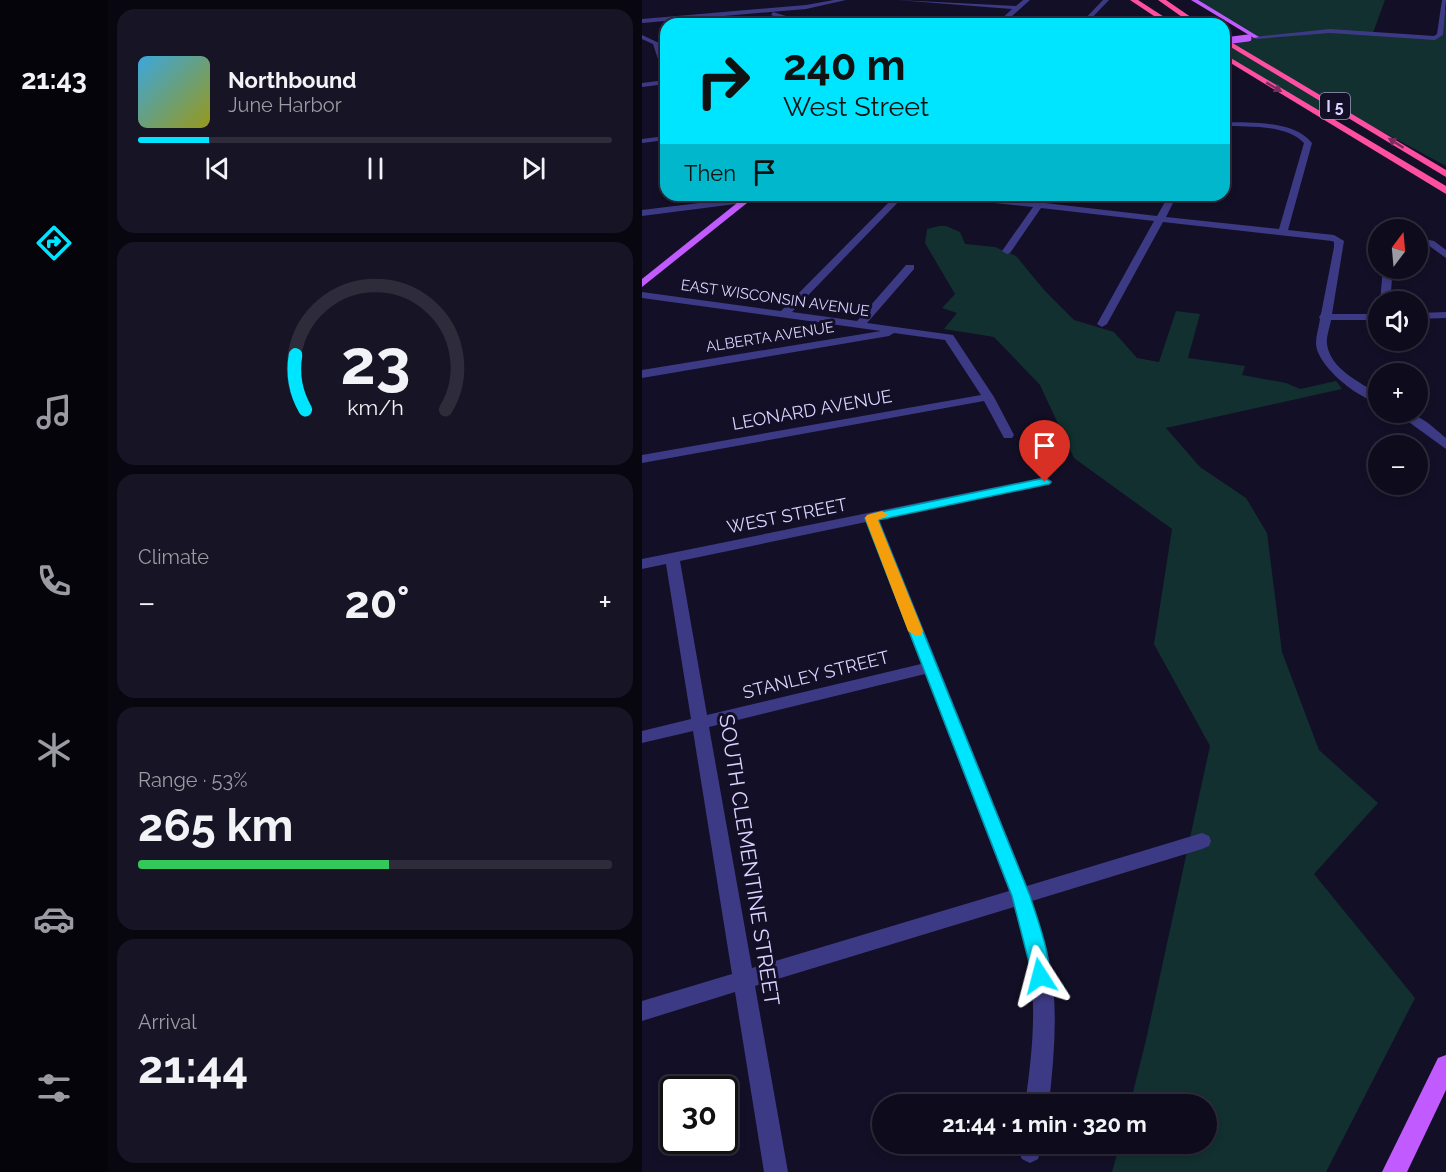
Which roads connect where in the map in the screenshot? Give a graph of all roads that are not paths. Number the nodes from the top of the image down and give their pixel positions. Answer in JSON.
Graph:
{"nodes":[{"id":1,"x":843,"y":0,"type":"edge"},
{"id":2,"x":900,"y":0,"type":"edge"},
{"id":3,"x":1027,"y":0,"type":"edge"},
{"id":4,"x":1106,"y":0,"type":"edge"},
{"id":5,"x":1133,"y":0,"type":"edge"},
{"id":6,"x":1161,"y":0,"type":"edge"},
{"id":7,"x":1175,"y":0,"type":"edge"},
{"id":8,"x":1194,"y":0,"type":"edge"},
{"id":9,"x":1444,"y":0,"type":"edge"},
{"id":10,"x":1017,"y":8,"type":"junction"},
{"id":11,"x":769,"y":10,"type":"junction"},
{"id":12,"x":709,"y":15,"type":"junction"},
{"id":13,"x":676,"y":18,"type":"edge"},
{"id":14,"x":711,"y":18,"type":"edge"},
{"id":15,"x":785,"y":18,"type":"edge"},
{"id":16,"x":1006,"y":18,"type":"edge"},
{"id":17,"x":1089,"y":18,"type":"edge"},
{"id":18,"x":1162,"y":18,"type":"edge"},
{"id":19,"x":1189,"y":18,"type":"edge"},
{"id":20,"x":1193,"y":18,"type":"edge"},
{"id":21,"x":1223,"y":18,"type":"edge"},
{"id":22,"x":660,"y":19,"type":"edge"},
{"id":23,"x":642,"y":21,"type":"edge"},
{"id":24,"x":1230,"y":22,"type":"edge"},
{"id":25,"x":1256,"y":37,"type":"junction"},
{"id":26,"x":644,"y":38,"type":"edge"},
{"id":27,"x":1230,"y":40,"type":"edge"},
{"id":28,"x":1230,"y":44,"type":"edge"},
{"id":29,"x":660,"y":55,"type":"edge"},
{"id":30,"x":1230,"y":60,"type":"edge"},
{"id":31,"x":660,"y":83,"type":"edge"},
{"id":32,"x":642,"y":85,"type":"edge"},
{"id":33,"x":1230,"y":124,"type":"edge"},
{"id":34,"x":660,"y":139,"type":"edge"},
{"id":35,"x":642,"y":141,"type":"edge"},
{"id":36,"x":1446,"y":174,"type":"edge"},
{"id":37,"x":1446,"y":193,"type":"edge"},
{"id":38,"x":704,"y":201,"type":"edge"},
{"id":39,"x":709,"y":201,"type":"edge"},
{"id":40,"x":745,"y":201,"type":"edge"},
{"id":41,"x":895,"y":201,"type":"edge"},
{"id":42,"x":1002,"y":201,"type":"edge"},
{"id":43,"x":1042,"y":201,"type":"edge"},
{"id":44,"x":1170,"y":201,"type":"edge"},
{"id":45,"x":1039,"y":205,"type":"junction"},
{"id":46,"x":642,"y":213,"type":"edge"},
{"id":47,"x":1161,"y":218,"type":"junction"},
{"id":48,"x":717,"y":224,"type":"junction"},
{"id":49,"x":1283,"y":231,"type":"junction"},
{"id":50,"x":1428,"y":243,"type":"edge"},
{"id":51,"x":1006,"y":251,"type":"dead end"},
{"id":52,"x":1446,"y":255,"type":"edge"},
{"id":53,"x":910,"y":267,"type":"dead end"},
{"id":54,"x":642,"y":284,"type":"edge"},
{"id":55,"x":642,"y":295,"type":"edge"},
{"id":56,"x":783,"y":315,"type":"junction"},
{"id":57,"x":1446,"y":315,"type":"edge"},
{"id":58,"x":1428,"y":316,"type":"edge"},
{"id":59,"x":1324,"y":317,"type":"junction"},
{"id":60,"x":1368,"y":317,"type":"edge"},
{"id":61,"x":1102,"y":324,"type":"dead end"},
{"id":62,"x":859,"y":325,"type":"junction"},
{"id":63,"x":904,"y":331,"type":"junction"},
{"id":64,"x":642,"y":374,"type":"edge"},
{"id":65,"x":1368,"y":393,"type":"edge"},
{"id":66,"x":988,"y":397,"type":"junction"},
{"id":67,"x":1420,"y":423,"type":"edge"},
{"id":68,"x":1008,"y":435,"type":"dead end"},
{"id":69,"x":1446,"y":445,"type":"edge"},
{"id":70,"x":1446,"y":455,"type":"edge"},
{"id":71,"x":642,"y":459,"type":"edge"},
{"id":72,"x":1045,"y":482,"type":"dead end"},
{"id":73,"x":871,"y":518,"type":"junction"},
{"id":74,"x":672,"y":557,"type":"junction"},
{"id":75,"x":642,"y":564,"type":"edge"},
{"id":76,"x":930,"y":667,"type":"junction"},
{"id":77,"x":702,"y":723,"type":"junction"},
{"id":78,"x":642,"y":737,"type":"edge"},
{"id":79,"x":1202,"y":841,"type":"dead end"},
{"id":80,"x":1021,"y":896,"type":"junction"},
{"id":81,"x":744,"y":980,"type":"junction"},
{"id":82,"x":642,"y":1011,"type":"edge"},
{"id":83,"x":1446,"y":1066,"type":"edge"},
{"id":84,"x":1038,"y":1094,"type":"edge"},
{"id":85,"x":776,"y":1172,"type":"edge"},
{"id":86,"x":1394,"y":1172,"type":"edge"}],
"edges":[{"from":1,"to":11,"type":"street"},
{"from":2,"to":10,"type":"street"},
{"from":3,"to":10,"type":"street"},
{"from":4,"to":17,"type":"street"},
{"from":5,"to":18,"type":"highway"},
{"from":6,"to":19,"type":"highway"},
{"from":7,"to":20,"type":"highway"},
{"from":8,"to":21,"type":"main road"},
{"from":9,"to":25,"type":"street"},
{"from":10,"to":16,"type":"street"},
{"from":11,"to":12,"type":"street"},
{"from":11,"to":15,"type":"street"},
{"from":12,"to":13,"type":"street"},
{"from":12,"to":14,"type":"street"},
{"from":22,"to":23,"type":"street"},
{"from":24,"to":25,"type":"main road"},
{"from":25,"to":27,"type":"main road","bridge":true},
{"from":26,"to":29,"type":"street"},
{"from":36,"to":28,"type":"highway","number":"I 5","one_way":true},
{"from":30,"to":37,"type":"highway","number":"I 5","one_way":true},
{"from":31,"to":32,"type":"street"},
{"from":33,"to":49,"type":"street"},
{"from":34,"to":35,"type":"street"},
{"from":38,"to":46,"type":"street"},
{"from":39,"to":48,"type":"street"},
{"from":40,"to":48,"type":"main road"},
{"from":41,"to":56,"type":"street"},
{"from":42,"to":45,"type":"street"},
{"from":43,"to":45,"type":"street"},
{"from":44,"to":47,"type":"street"},
{"from":45,"to":47,"type":"street"},
{"from":45,"to":51,"type":"street"},
{"from":47,"to":49,"type":"street"},
{"from":47,"to":61,"type":"street"},
{"from":48,"to":54,"type":"main road"},
{"from":49,"to":59,"type":"street"},
{"from":50,"to":52,"type":"street"},
{"from":53,"to":62,"type":"street"},
{"from":55,"to":56,"type":"street","name":"EAST WISCONSIN AVENUE"},
{"from":56,"to":62,"type":"street","name":"EAST WISCONSIN AVENUE"},
{"from":57,"to":58,"type":"street"},
{"from":59,"to":60,"type":"street"},
{"from":59,"to":65,"type":"street"},
{"from":62,"to":63,"type":"street","name":"EAST WISCONSIN AVENUE"},
{"from":63,"to":64,"type":"street","name":"ALBERTA AVENUE"},
{"from":63,"to":66,"type":"street","name":"EAST WISCONSIN AVENUE"},
{"from":66,"to":68,"type":"street","name":"EAST WISCONSIN AVENUE"},
{"from":66,"to":71,"type":"street","name":"LEONARD AVENUE"},
{"from":67,"to":69,"type":"street"},
{"from":69,"to":70,"type":"street"},
{"from":72,"to":73,"type":"street","name":"WEST STREET"},
{"from":73,"to":74,"type":"street","name":"WEST STREET"},
{"from":73,"to":76,"type":"street"},
{"from":74,"to":75,"type":"street","name":"WEST STREET"},
{"from":74,"to":77,"type":"street","name":"SOUTH CLEMENTINE STREET"},
{"from":76,"to":77,"type":"street","name":"STANLEY STREET"},
{"from":76,"to":80,"type":"street"},
{"from":77,"to":78,"type":"street","name":"STANLEY STREET"},
{"from":77,"to":81,"type":"street","name":"SOUTH CLEMENTINE STREET"},
{"from":79,"to":80,"type":"street"},
{"from":80,"to":81,"type":"street"},
{"from":80,"to":84,"type":"street"},
{"from":81,"to":82,"type":"street"},
{"from":81,"to":85,"type":"street","name":"SOUTH CLEMENTINE STREET"},
{"from":83,"to":86,"type":"main road"}]}
